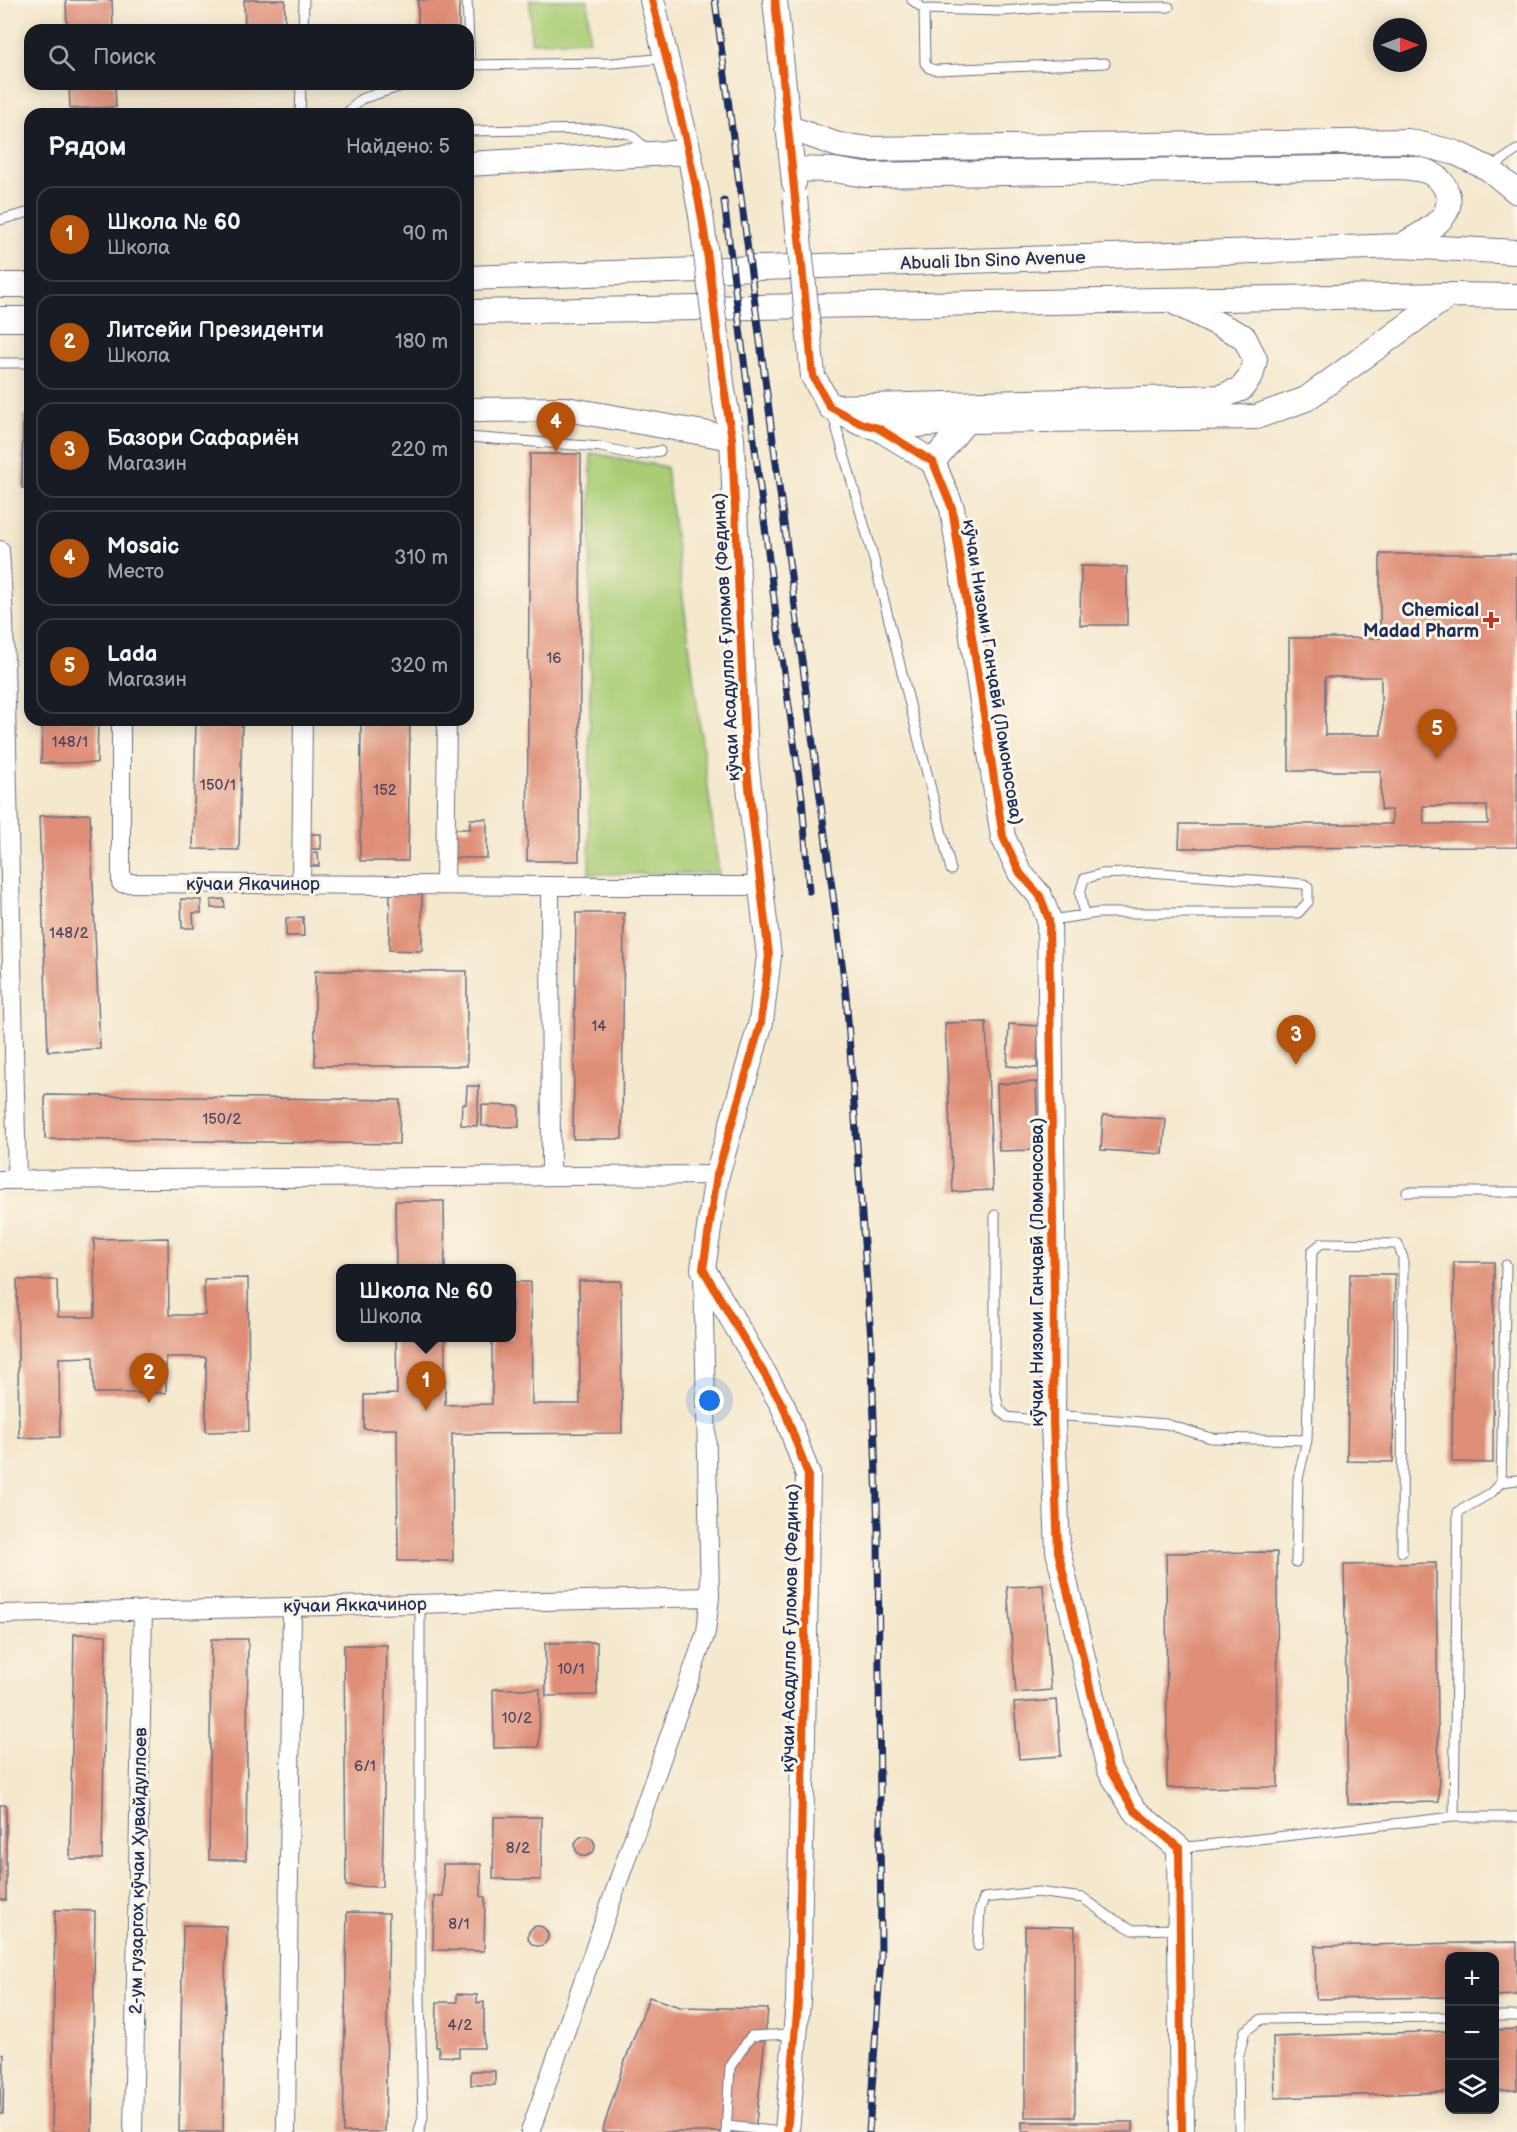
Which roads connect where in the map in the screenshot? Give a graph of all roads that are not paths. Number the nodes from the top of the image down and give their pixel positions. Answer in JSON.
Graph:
{"nodes":[{"id":1,"x":304,"y":0,"type":"edge"},
{"id":2,"x":467,"y":0,"type":"edge"},
{"id":3,"x":652,"y":0,"type":"edge"},
{"id":4,"x":775,"y":0,"type":"edge"},
{"id":5,"x":912,"y":0,"type":"edge"},
{"id":6,"x":1169,"y":7,"type":"dead end"},
{"id":7,"x":924,"y":9,"type":"junction"},
{"id":8,"x":303,"y":24,"type":"edge"},
{"id":9,"x":468,"y":24,"type":"edge"},
{"id":10,"x":666,"y":58,"type":"junction"},
{"id":11,"x":1105,"y":63,"type":"dead end"},
{"id":12,"x":474,"y":64,"type":"edge"},
{"id":13,"x":302,"y":90,"type":"edge"},
{"id":14,"x":389,"y":90,"type":"edge"},
{"id":15,"x":300,"y":108,"type":"edge"},
{"id":16,"x":352,"y":108,"type":"edge"},
{"id":17,"x":787,"y":127,"type":"junction"},
{"id":18,"x":474,"y":131,"type":"edge"},
{"id":19,"x":1517,"y":150,"type":"edge"},
{"id":20,"x":689,"y":152,"type":"junction"},
{"id":21,"x":651,"y":154,"type":"junction"},
{"id":22,"x":474,"y":164,"type":"edge"},
{"id":23,"x":793,"y":169,"type":"junction"},
{"id":24,"x":1489,"y":169,"type":"junction"},
{"id":25,"x":1517,"y":192,"type":"edge"},
{"id":26,"x":24,"y":214,"type":"edge"},
{"id":27,"x":0,"y":220,"type":"edge"},
{"id":28,"x":1401,"y":246,"type":"junction"},
{"id":29,"x":1517,"y":252,"type":"edge"},
{"id":30,"x":474,"y":278,"type":"edge"},
{"id":31,"x":0,"y":285,"type":"edge"},
{"id":32,"x":24,"y":285,"type":"edge"},
{"id":33,"x":1449,"y":296,"type":"junction"},
{"id":34,"x":1517,"y":296,"type":"edge"},
{"id":35,"x":1169,"y":300,"type":"junction"},
{"id":36,"x":474,"y":312,"type":"edge"},
{"id":37,"x":0,"y":319,"type":"edge"},
{"id":38,"x":24,"y":319,"type":"edge"},
{"id":39,"x":0,"y":363,"type":"edge"},
{"id":40,"x":24,"y":363,"type":"edge"},
{"id":41,"x":830,"y":406,"type":"junction"},
{"id":42,"x":474,"y":410,"type":"edge"},
{"id":43,"x":966,"y":421,"type":"junction"},
{"id":44,"x":878,"y":428,"type":"junction"},
{"id":45,"x":474,"y":437,"type":"edge"},
{"id":46,"x":732,"y":438,"type":"junction"},
{"id":47,"x":660,"y":451,"type":"dead end"},
{"id":48,"x":933,"y":462,"type":"junction"},
{"id":49,"x":0,"y":550,"type":"edge"},
{"id":50,"x":121,"y":726,"type":"edge"},
{"id":51,"x":303,"y":726,"type":"edge"},
{"id":52,"x":447,"y":726,"type":"edge"},
{"id":53,"x":951,"y":870,"type":"dead end"},
{"id":54,"x":300,"y":884,"type":"junction"},
{"id":55,"x":445,"y":885,"type":"junction"},
{"id":56,"x":549,"y":886,"type":"junction"},
{"id":57,"x":760,"y":886,"type":"junction"},
{"id":58,"x":1084,"y":915,"type":"junction"},
{"id":59,"x":1048,"y":920,"type":"junction"},
{"id":60,"x":717,"y":1175,"type":"junction"},
{"id":61,"x":551,"y":1176,"type":"junction"},
{"id":62,"x":8,"y":1180,"type":"edge"},
{"id":63,"x":1407,"y":1192,"type":"dead end"},
{"id":64,"x":1517,"y":1192,"type":"edge"},
{"id":65,"x":995,"y":1215,"type":"dead end"},
{"id":66,"x":1506,"y":1265,"type":"dead end"},
{"id":67,"x":703,"y":1269,"type":"junction"},
{"id":68,"x":1053,"y":1418,"type":"junction"},
{"id":69,"x":1307,"y":1440,"type":"junction"},
{"id":70,"x":1517,"y":1480,"type":"edge"},
{"id":71,"x":1501,"y":1482,"type":"junction"},
{"id":72,"x":1402,"y":1552,"type":"dead end"},
{"id":73,"x":1296,"y":1562,"type":"dead end"},
{"id":74,"x":710,"y":1597,"type":"junction"},
{"id":75,"x":420,"y":1604,"type":"junction"},
{"id":76,"x":292,"y":1607,"type":"junction"},
{"id":77,"x":143,"y":1610,"type":"junction"},
{"id":78,"x":0,"y":1614,"type":"edge"},
{"id":79,"x":1454,"y":1817,"type":"junction"},
{"id":80,"x":1517,"y":1817,"type":"edge"},
{"id":81,"x":1179,"y":1848,"type":"junction"},
{"id":82,"x":1180,"y":1929,"type":"junction"},
{"id":83,"x":978,"y":1946,"type":"dead end"},
{"id":84,"x":1499,"y":2016,"type":"edge"},
{"id":85,"x":1517,"y":2016,"type":"edge"},
{"id":86,"x":1445,"y":2017,"type":"edge"},
{"id":87,"x":795,"y":2034,"type":"junction"},
{"id":88,"x":726,"y":2129,"type":"edge"},
{"id":89,"x":133,"y":2132,"type":"edge"},
{"id":90,"x":286,"y":2132,"type":"edge"},
{"id":91,"x":419,"y":2132,"type":"edge"},
{"id":92,"x":530,"y":2132,"type":"edge"},
{"id":93,"x":782,"y":2132,"type":"edge"},
{"id":94,"x":787,"y":2132,"type":"edge"},
{"id":95,"x":1182,"y":2132,"type":"edge"},
{"id":96,"x":1239,"y":2132,"type":"edge"}],
"edges":[{"from":1,"to":8,"type":"lane"},
{"from":2,"to":9,"type":"lane"},
{"from":3,"to":10,"type":"main road","name":"кӯчаи Асадулло Ғуломов (Федина)"},
{"from":4,"to":17,"type":"main road"},
{"from":5,"to":7,"type":"lane"},
{"from":6,"to":7,"type":"lane"},
{"from":7,"to":11,"type":"lane"},
{"from":10,"to":12,"type":"lane"},
{"from":10,"to":20,"type":"main road","name":"кӯчаи Асадулло Ғуломов (Федина)"},
{"from":13,"to":15,"type":"lane"},
{"from":14,"to":16,"type":"lane"},
{"from":17,"to":23,"type":"main road"},
{"from":17,"to":24,"type":"main road"},
{"from":18,"to":21,"type":"lane"},
{"from":19,"to":24,"type":"lane"},
{"from":20,"to":21,"type":"main road"},
{"from":20,"to":46,"type":"main road","name":"кӯчаи Асадулло Ғуломов (Федина)","bridge":true},
{"from":21,"to":22,"type":"main road"},
{"from":23,"to":28,"type":"main road"},
{"from":23,"to":41,"type":"main road","bridge":true},
{"from":24,"to":25,"type":"main road"},
{"from":26,"to":27,"type":"lane"},
{"from":28,"to":29,"type":"main road","name":"Abuali Ibn Sino Avenue"},
{"from":28,"to":30,"type":"main road","name":"Abuali Ibn Sino Avenue"},
{"from":31,"to":32,"type":"main road"},
{"from":33,"to":34,"type":"main road"},
{"from":33,"to":35,"type":"main road"},
{"from":33,"to":43,"type":"main road"},
{"from":35,"to":36,"type":"main road"},
{"from":35,"to":41,"type":"main road"},
{"from":37,"to":38,"type":"main road"},
{"from":39,"to":40,"type":"lane"},
{"from":41,"to":44,"type":"main road"},
{"from":41,"to":53,"type":"lane"},
{"from":42,"to":46,"type":"main road"},
{"from":43,"to":44,"type":"main road"},
{"from":43,"to":48,"type":"main road"},
{"from":44,"to":48,"type":"main road"},
{"from":45,"to":47,"type":"lane"},
{"from":46,"to":57,"type":"main road","name":"кӯчаи Асадулло Ғуломов (Федина)"},
{"from":48,"to":59,"type":"main road","name":"кӯчаи Низоми Ганҷавӣ (Ломоносова)"},
{"from":49,"to":62,"type":"street"},
{"from":50,"to":54,"type":"street","name":"кӯчаи Якачинор"},
{"from":51,"to":54,"type":"street"},
{"from":52,"to":55,"type":"street"},
{"from":54,"to":55,"type":"street","name":"кӯчаи Якачинор"},
{"from":55,"to":56,"type":"street","name":"кӯчаи Якачинор"},
{"from":56,"to":57,"type":"street","name":"кӯчаи Якачинор"},
{"from":56,"to":61,"type":"street"},
{"from":57,"to":60,"type":"main road","name":"кӯчаи Асадулло Ғуломов (Федина)"},
{"from":58,"to":58,"type":"lane"},
{"from":58,"to":59,"type":"lane"},
{"from":59,"to":68,"type":"main road","name":"кӯчаи Низоми Ганҷавӣ (Ломоносова)"},
{"from":60,"to":61,"type":"street"},
{"from":60,"to":67,"type":"main road","name":"кӯчаи Асадулло Ғуломов (Федина)"},
{"from":61,"to":62,"type":"street"},
{"from":63,"to":64,"type":"lane"},
{"from":65,"to":68,"type":"lane"},
{"from":66,"to":71,"type":"lane"},
{"from":67,"to":74,"type":"street"},
{"from":67,"to":87,"type":"main road","name":"кӯчаи Асадулло Ғуломов (Федина)"},
{"from":68,"to":69,"type":"lane"},
{"from":68,"to":81,"type":"main road","name":"кӯчаи Низоми Ганҷавӣ (Ломоносова)"},
{"from":69,"to":72,"type":"lane"},
{"from":69,"to":73,"type":"lane"},
{"from":70,"to":71,"type":"lane"},
{"from":71,"to":79,"type":"lane"},
{"from":74,"to":75,"type":"street","name":"кӯчаи Яккачинор"},
{"from":74,"to":92,"type":"street"},
{"from":75,"to":76,"type":"street","name":"кӯчаи Яккачинор"},
{"from":75,"to":91,"type":"lane"},
{"from":76,"to":77,"type":"street","name":"кӯчаи Яккачинор"},
{"from":76,"to":90,"type":"street"},
{"from":77,"to":78,"type":"street","name":"кӯчаи Яккачинор"},
{"from":77,"to":89,"type":"street","name":"2-ум гузаргоҳ кӯчаи Ҳувайдуллоев"},
{"from":79,"to":80,"type":"lane"},
{"from":79,"to":81,"type":"lane"},
{"from":81,"to":82,"type":"main road"},
{"from":82,"to":83,"type":"lane"},
{"from":82,"to":95,"type":"main road"},
{"from":84,"to":85,"type":"lane"},
{"from":86,"to":96,"type":"lane"},
{"from":87,"to":88,"type":"lane"},
{"from":87,"to":94,"type":"main road","name":"кӯчаи Асадулло Ғуломов (Федина)"},
{"from":88,"to":93,"type":"lane"}]}
